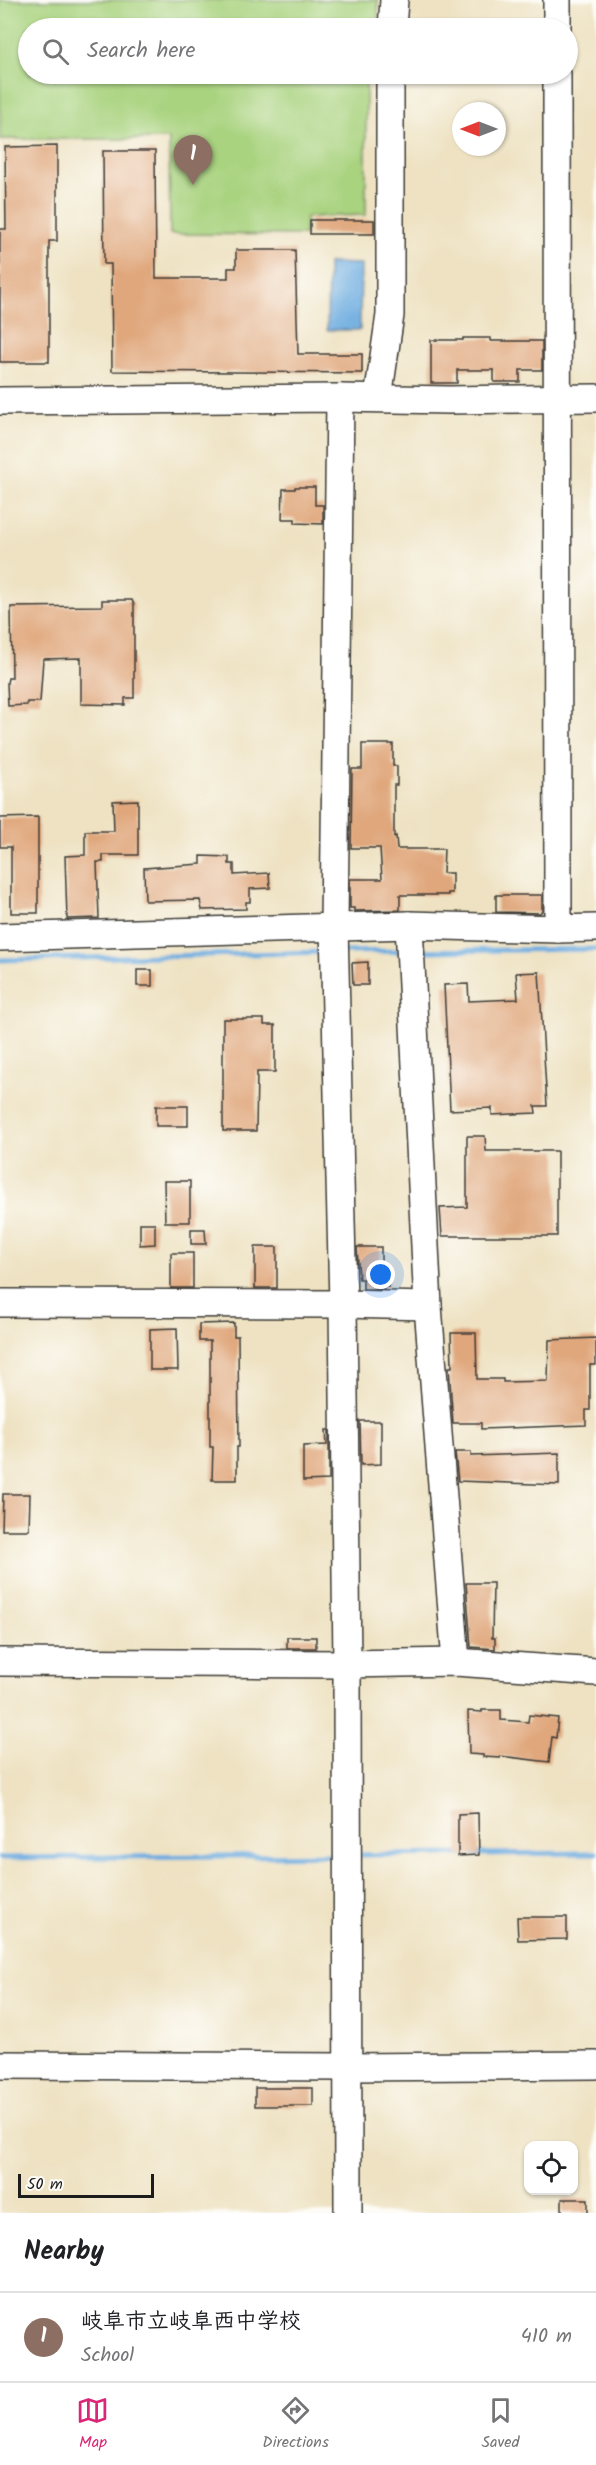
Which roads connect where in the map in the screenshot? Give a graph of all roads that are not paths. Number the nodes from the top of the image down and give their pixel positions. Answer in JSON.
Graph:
{"nodes":[{"id":1,"x":394,"y":0,"type":"edge"},
{"id":2,"x":556,"y":0,"type":"edge"},
{"id":3,"x":393,"y":18,"type":"edge"},
{"id":4,"x":557,"y":18,"type":"edge"},
{"id":5,"x":390,"y":84,"type":"edge"},
{"id":6,"x":557,"y":84,"type":"edge"},
{"id":7,"x":340,"y":398,"type":"junction"},
{"id":8,"x":378,"y":398,"type":"junction"},
{"id":9,"x":596,"y":398,"type":"edge"},
{"id":10,"x":558,"y":399,"type":"junction"},
{"id":11,"x":0,"y":401,"type":"edge"},
{"id":12,"x":409,"y":925,"type":"junction"},
{"id":13,"x":334,"y":927,"type":"junction"},
{"id":14,"x":596,"y":928,"type":"edge"},
{"id":15,"x":558,"y":929,"type":"junction"},
{"id":16,"x":0,"y":937,"type":"edge"},
{"id":17,"x":0,"y":1303,"type":"edge"},
{"id":18,"x":343,"y":1304,"type":"junction"},
{"id":19,"x":428,"y":1306,"type":"junction"},
{"id":20,"x":0,"y":1662,"type":"edge"},
{"id":21,"x":456,"y":1662,"type":"junction"},
{"id":22,"x":347,"y":1664,"type":"junction"},
{"id":23,"x":596,"y":1672,"type":"edge"},
{"id":24,"x":596,"y":2065,"type":"edge"},
{"id":25,"x":0,"y":2066,"type":"edge"},
{"id":26,"x":347,"y":2067,"type":"junction"},
{"id":27,"x":348,"y":2213,"type":"edge"}],
"edges":[{"from":1,"to":3,"type":"street"},
{"from":2,"to":4,"type":"street"},
{"from":5,"to":8,"type":"street"},
{"from":6,"to":10,"type":"street"},
{"from":7,"to":8,"type":"street"},
{"from":7,"to":11,"type":"street"},
{"from":7,"to":13,"type":"street"},
{"from":8,"to":10,"type":"street"},
{"from":9,"to":10,"type":"street"},
{"from":10,"to":15,"type":"street"},
{"from":12,"to":13,"type":"street"},
{"from":12,"to":15,"type":"street"},
{"from":12,"to":19,"type":"street"},
{"from":13,"to":16,"type":"street"},
{"from":13,"to":18,"type":"street"},
{"from":14,"to":15,"type":"street"},
{"from":17,"to":18,"type":"street"},
{"from":18,"to":19,"type":"street"},
{"from":18,"to":22,"type":"street"},
{"from":19,"to":21,"type":"street"},
{"from":20,"to":22,"type":"street"},
{"from":21,"to":22,"type":"street"},
{"from":21,"to":23,"type":"street"},
{"from":22,"to":26,"type":"street"},
{"from":24,"to":26,"type":"street"},
{"from":25,"to":26,"type":"street"},
{"from":26,"to":27,"type":"street"}]}
